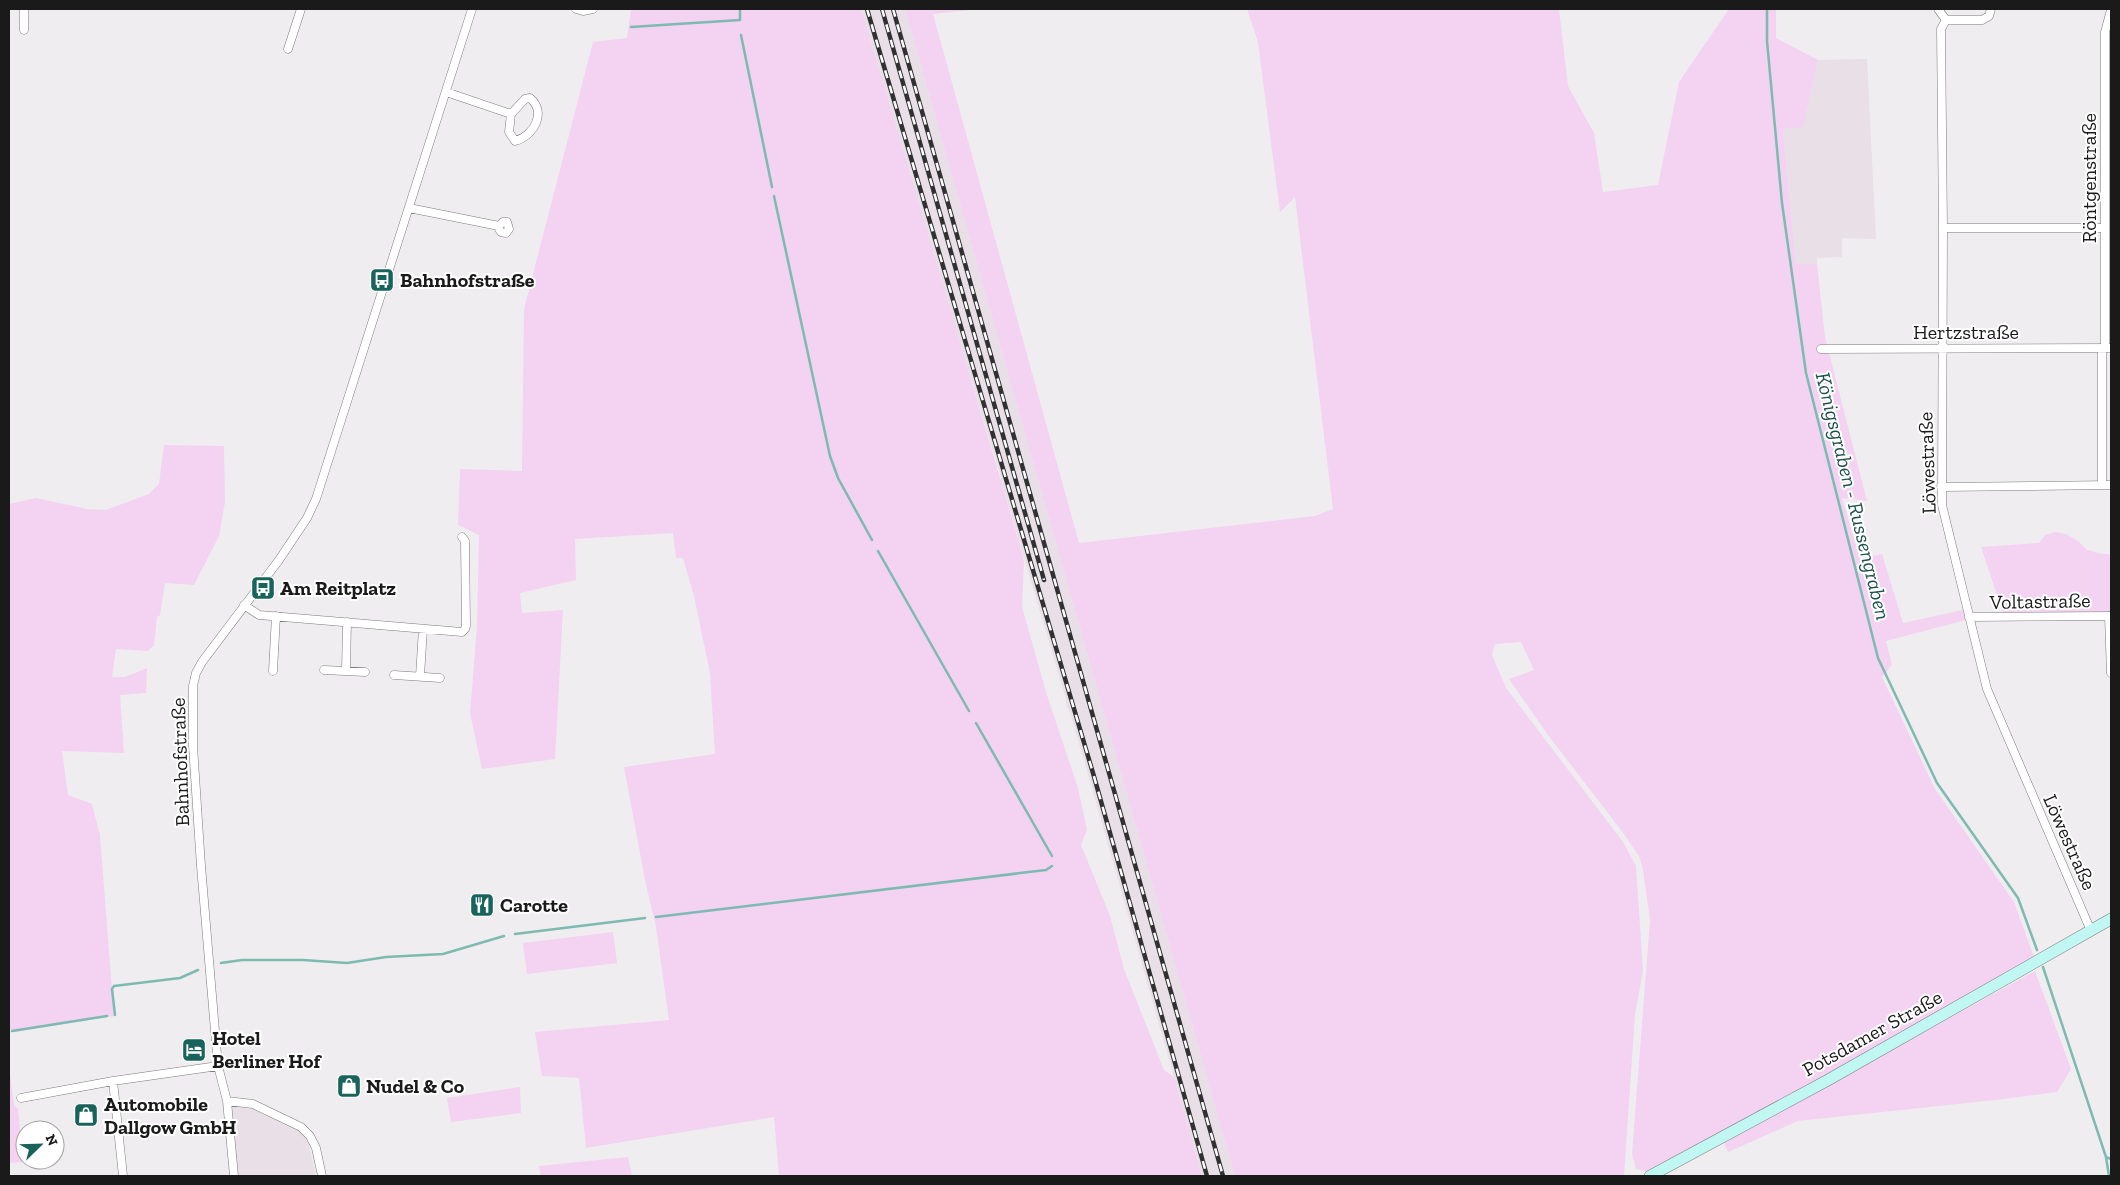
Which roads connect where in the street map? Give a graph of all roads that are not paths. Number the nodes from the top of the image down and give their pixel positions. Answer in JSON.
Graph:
{"nodes":[{"id":1,"x":24,"y":9,"type":"edge"},
{"id":2,"x":302,"y":9,"type":"edge"},
{"id":3,"x":472,"y":9,"type":"edge"},
{"id":4,"x":576,"y":9,"type":"edge"},
{"id":5,"x":593,"y":9,"type":"edge"},
{"id":6,"x":1938,"y":9,"type":"edge"},
{"id":7,"x":1991,"y":9,"type":"edge"},
{"id":8,"x":2111,"y":10,"type":"edge"},
{"id":9,"x":1946,"y":20,"type":"junction"},
{"id":10,"x":24,"y":30,"type":"dead end"},
{"id":11,"x":288,"y":49,"type":"dead end"},
{"id":12,"x":446,"y":92,"type":"junction"},
{"id":13,"x":510,"y":114,"type":"junction"},
{"id":14,"x":409,"y":208,"type":"junction"},
{"id":15,"x":499,"y":226,"type":"dead end"},
{"id":16,"x":1943,"y":228,"type":"junction"},
{"id":17,"x":2107,"y":230,"type":"edge"},
{"id":18,"x":2106,"y":348,"type":"edge"},
{"id":19,"x":1821,"y":349,"type":"dead end"},
{"id":20,"x":1941,"y":349,"type":"junction"},
{"id":21,"x":2102,"y":485,"type":"junction"},
{"id":22,"x":2111,"y":485,"type":"edge"},
{"id":23,"x":1941,"y":487,"type":"junction"},
{"id":24,"x":462,"y":537,"type":"dead end"},
{"id":25,"x":244,"y":605,"type":"junction"},
{"id":26,"x":276,"y":616,"type":"junction"},
{"id":27,"x":2110,"y":616,"type":"edge"},
{"id":28,"x":1969,"y":618,"type":"junction"},
{"id":29,"x":347,"y":622,"type":"junction"},
{"id":30,"x":424,"y":629,"type":"junction"},
{"id":31,"x":324,"y":670,"type":"dead end"},
{"id":32,"x":346,"y":670,"type":"junction"},
{"id":33,"x":273,"y":671,"type":"dead end"},
{"id":34,"x":365,"y":672,"type":"dead end"},
{"id":35,"x":2111,"y":673,"type":"edge"},
{"id":36,"x":394,"y":675,"type":"dead end"},
{"id":37,"x":420,"y":676,"type":"junction"},
{"id":38,"x":440,"y":678,"type":"dead end"},
{"id":39,"x":2110,"y":923,"type":"edge"},
{"id":40,"x":2091,"y":931,"type":"junction"},
{"id":41,"x":218,"y":1066,"type":"junction"},
{"id":42,"x":113,"y":1081,"type":"junction"},
{"id":43,"x":21,"y":1098,"type":"dead end"},
{"id":44,"x":227,"y":1101,"type":"junction"},
{"id":45,"x":123,"y":1176,"type":"edge"},
{"id":46,"x":234,"y":1176,"type":"edge"},
{"id":47,"x":322,"y":1176,"type":"edge"},
{"id":48,"x":1650,"y":1176,"type":"edge"}],
"edges":[{"from":1,"to":10,"type":"street"},
{"from":2,"to":11,"type":"street"},
{"from":3,"to":12,"type":"street","name":"Bahnhofstraße"},
{"from":4,"to":5,"type":"street"},
{"from":6,"to":9,"type":"street"},
{"from":7,"to":9,"type":"street"},
{"from":8,"to":17,"type":"street","name":"Röntgenstraße"},
{"from":9,"to":16,"type":"street","name":"Löwestraße"},
{"from":12,"to":13,"type":"street"},
{"from":12,"to":14,"type":"street","name":"Bahnhofstraße"},
{"from":13,"to":13,"type":"street"},
{"from":14,"to":15,"type":"street"},
{"from":14,"to":25,"type":"street","name":"Bahnhofstraße"},
{"from":16,"to":17,"type":"street"},
{"from":16,"to":20,"type":"street","name":"Löwestraße"},
{"from":17,"to":18,"type":"street","name":"Röntgenstraße"},
{"from":18,"to":20,"type":"street","name":"Hertzstraße"},
{"from":18,"to":21,"type":"street","name":"Röntgenstraße"},
{"from":19,"to":20,"type":"street","name":"Hertzstraße"},
{"from":20,"to":23,"type":"street","name":"Löwestraße"},
{"from":21,"to":22,"type":"street"},
{"from":21,"to":23,"type":"street"},
{"from":23,"to":28,"type":"street","name":"Löwestraße"},
{"from":24,"to":30,"type":"street"},
{"from":25,"to":26,"type":"street"},
{"from":25,"to":41,"type":"street","name":"Bahnhofstraße"},
{"from":26,"to":29,"type":"street"},
{"from":26,"to":33,"type":"street"},
{"from":27,"to":28,"type":"street","name":"Voltastraße"},
{"from":27,"to":35,"type":"street"},
{"from":28,"to":40,"type":"street","name":"Löwestraße"},
{"from":29,"to":30,"type":"street"},
{"from":29,"to":32,"type":"street"},
{"from":30,"to":37,"type":"street"},
{"from":31,"to":32,"type":"street"},
{"from":32,"to":34,"type":"street"},
{"from":36,"to":37,"type":"street"},
{"from":37,"to":38,"type":"street"},
{"from":39,"to":40,"type":"street","name":"Potsdamer Straße"},
{"from":40,"to":48,"type":"street","name":"Potsdamer Straße"},
{"from":41,"to":42,"type":"street"},
{"from":41,"to":44,"type":"street","name":"Bahnhofstraße"},
{"from":42,"to":43,"type":"street"},
{"from":42,"to":45,"type":"street"},
{"from":44,"to":46,"type":"street","name":"Bahnhofstraße"},
{"from":44,"to":47,"type":"street"}]}
